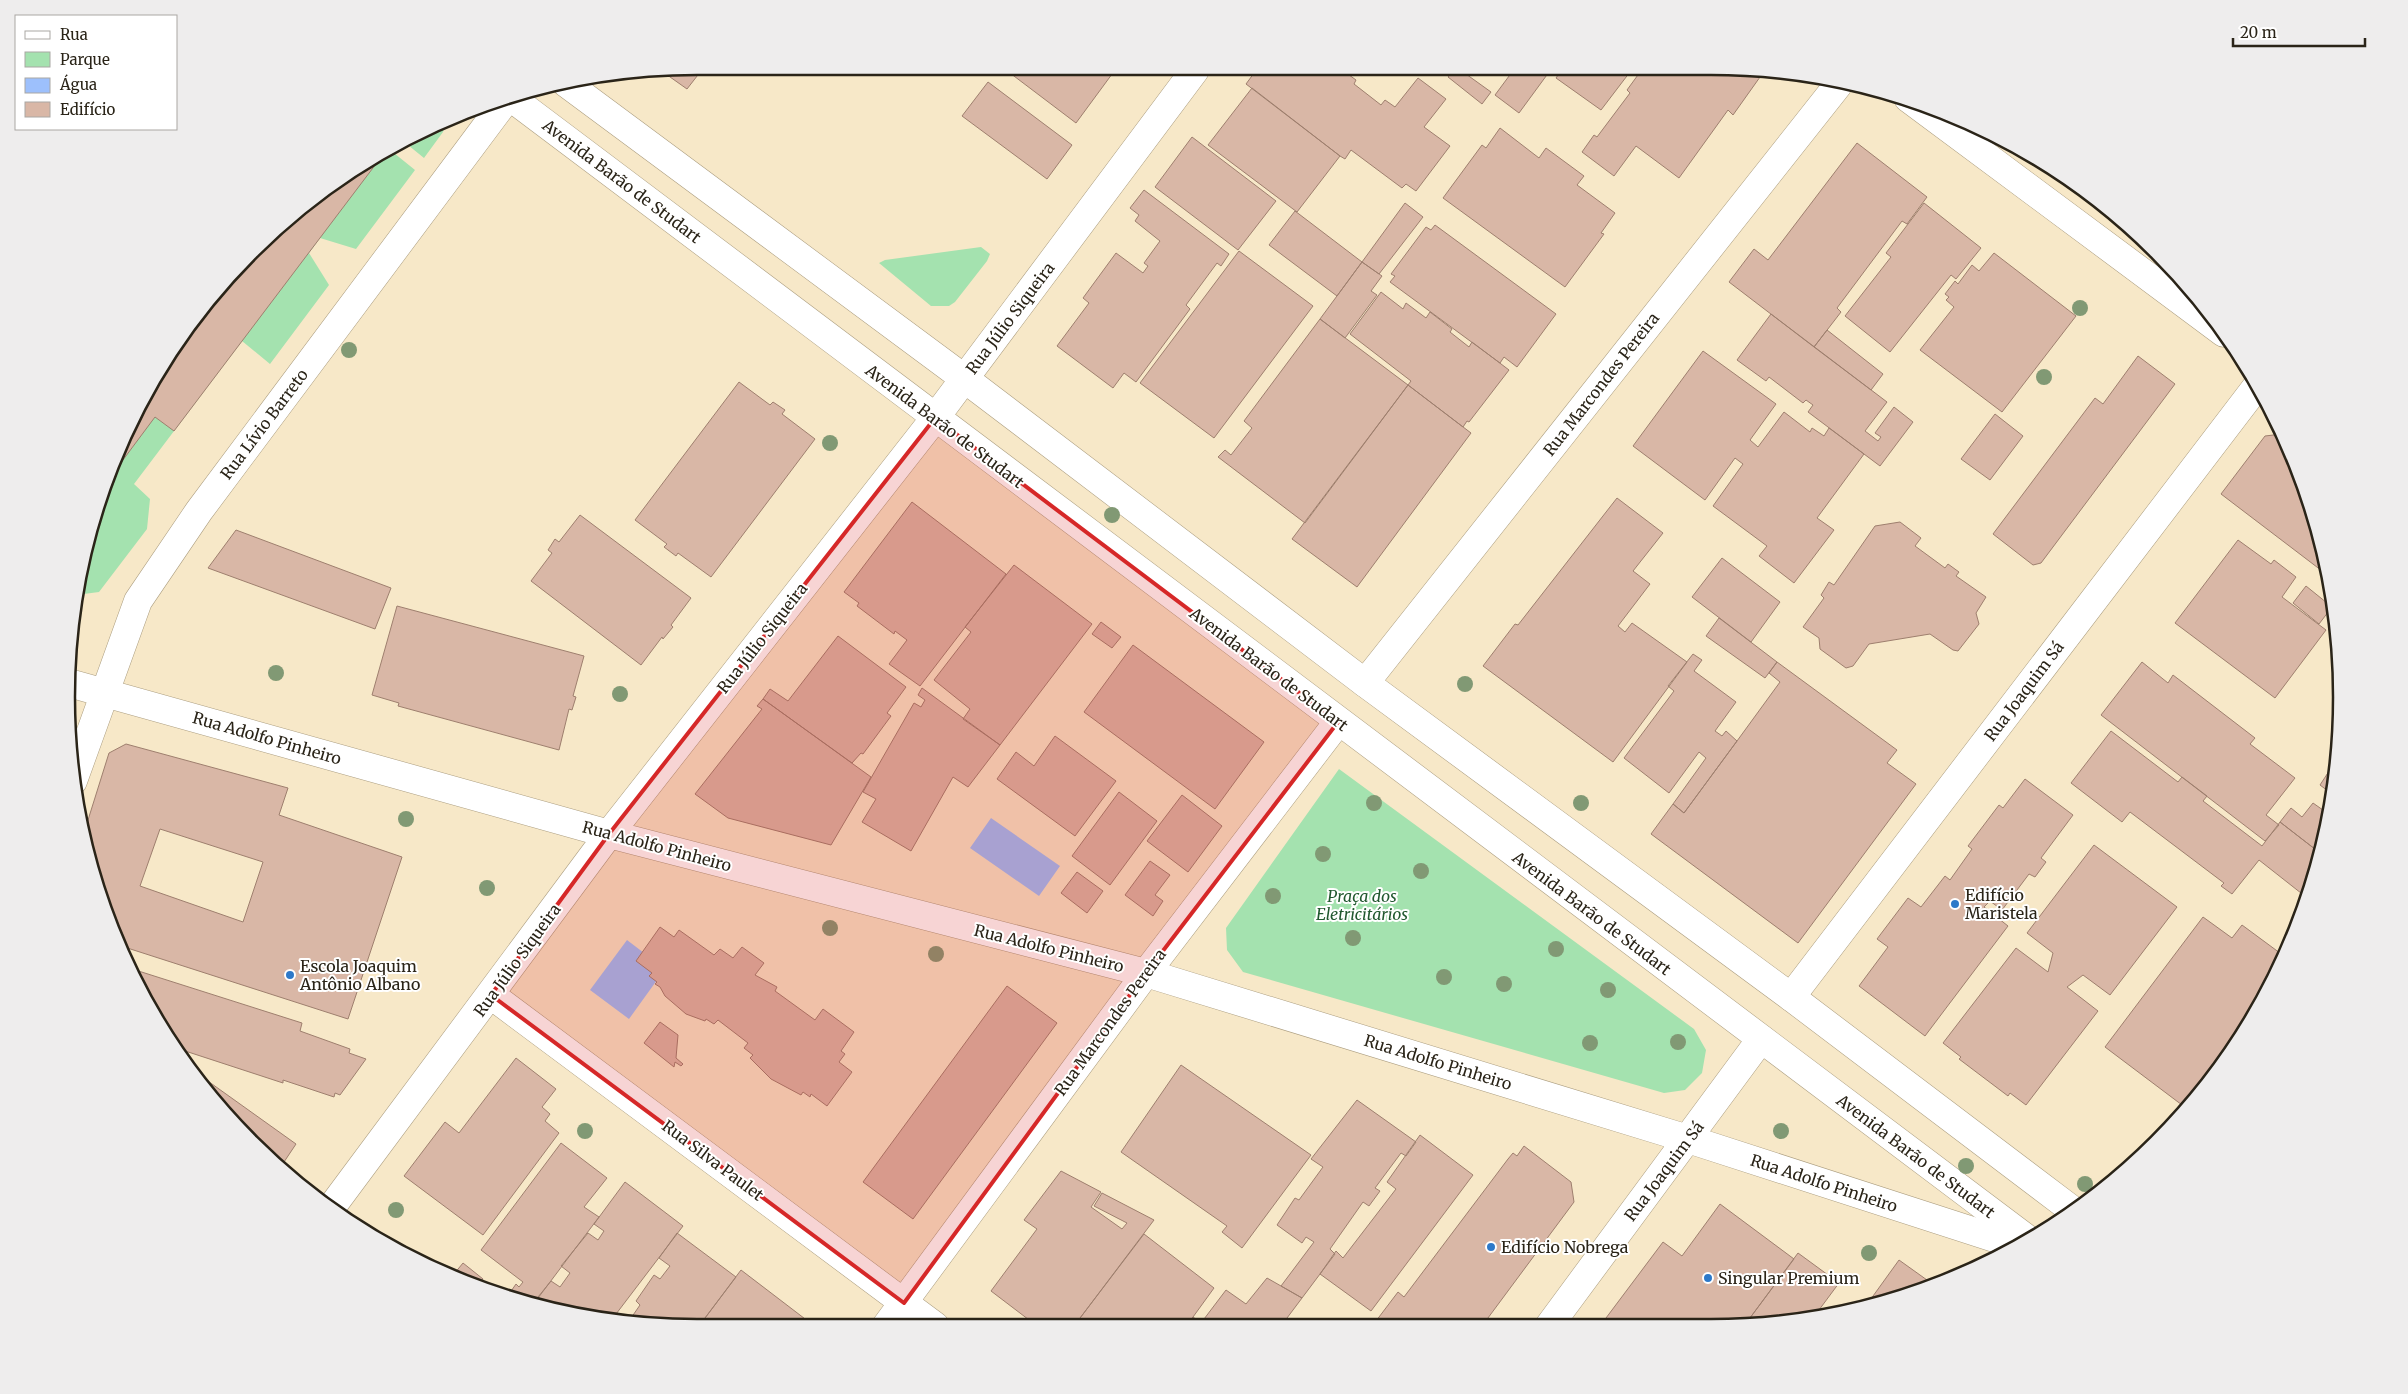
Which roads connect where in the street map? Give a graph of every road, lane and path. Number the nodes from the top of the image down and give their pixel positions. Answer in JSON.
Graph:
{"nodes":[{"id":1,"x":1191,"y":75,"type":"edge"},
{"id":2,"x":572,"y":88,"type":"edge"},
{"id":3,"x":1835,"y":88,"type":"edge"},
{"id":4,"x":517,"y":102,"type":"edge"},
{"id":5,"x":501,"y":107,"type":"edge"},
{"id":6,"x":1932,"y":116,"type":"edge"},
{"id":7,"x":2204,"y":318,"type":"edge"},
{"id":8,"x":965,"y":379,"type":"junction"},
{"id":9,"x":2253,"y":391,"type":"edge"},
{"id":10,"x":935,"y":418,"type":"junction"},
{"id":11,"x":1366,"y":683,"type":"junction"},
{"id":12,"x":75,"y":685,"type":"edge"},
{"id":13,"x":106,"y":692,"type":"junction"},
{"id":14,"x":1338,"y":722,"type":"junction"},
{"id":15,"x":79,"y":765,"type":"edge"},
{"id":16,"x":609,"y":834,"type":"junction"},
{"id":17,"x":1146,"y":972,"type":"junction"},
{"id":18,"x":491,"y":995,"type":"junction"},
{"id":19,"x":1791,"y":997,"type":"junction"},
{"id":20,"x":1761,"y":1039,"type":"junction"},
{"id":21,"x":1688,"y":1139,"type":"junction"},
{"id":22,"x":335,"y":1202,"type":"edge"},
{"id":23,"x":2068,"y":1206,"type":"edge"},
{"id":24,"x":2023,"y":1236,"type":"edge"},
{"id":25,"x":2009,"y":1243,"type":"edge"},
{"id":26,"x":904,"y":1303,"type":"junction"},
{"id":27,"x":891,"y":1319,"type":"edge"},
{"id":28,"x":925,"y":1319,"type":"edge"},
{"id":29,"x":1554,"y":1319,"type":"edge"}],
"edges":[{"from":1,"to":8,"type":"street","name":"Rua Júlio Siqueira"},
{"from":2,"to":8,"type":"street"},
{"from":3,"to":11,"type":"street","name":"Rua Marcondes Pereira"},
{"from":4,"to":10,"type":"street","name":"Avenida Barão de Studart"},
{"from":5,"to":13,"type":"street","name":"Rua Lívio Barreto"},
{"from":6,"to":7,"type":"street"},
{"from":8,"to":10,"type":"street","name":"Rua Júlio Siqueira"},
{"from":8,"to":11,"type":"street"},
{"from":9,"to":19,"type":"street","name":"Rua Joaquim Sá"},
{"from":10,"to":14,"type":"street","name":"Avenida Barão de Studart"},
{"from":10,"to":16,"type":"street","name":"Rua Júlio Siqueira"},
{"from":11,"to":19,"type":"street"},
{"from":12,"to":13,"type":"street","name":"Rua Adolfo Pinheiro"},
{"from":13,"to":15,"type":"street","name":"Rua Lívio Barreto"},
{"from":13,"to":16,"type":"street","name":"Rua Adolfo Pinheiro"},
{"from":14,"to":17,"type":"street","name":"Rua Marcondes Pereira"},
{"from":14,"to":20,"type":"street","name":"Avenida Barão de Studart"},
{"from":16,"to":17,"type":"street","name":"Rua Adolfo Pinheiro"},
{"from":16,"to":18,"type":"street","name":"Rua Júlio Siqueira"},
{"from":17,"to":21,"type":"street","name":"Rua Adolfo Pinheiro"},
{"from":17,"to":26,"type":"street","name":"Rua Marcondes Pereira"},
{"from":18,"to":22,"type":"street","name":"Rua Júlio Siqueira"},
{"from":18,"to":26,"type":"street","name":"Rua Silva Paulet"},
{"from":19,"to":23,"type":"street"},
{"from":20,"to":21,"type":"street","name":"Rua Joaquim Sá"},
{"from":20,"to":24,"type":"street","name":"Avenida Barão de Studart"},
{"from":21,"to":25,"type":"street","name":"Rua Adolfo Pinheiro"},
{"from":21,"to":29,"type":"street","name":"Rua Joaquim Sá"},
{"from":26,"to":27,"type":"street","name":"Rua Marcondes Pereira"},
{"from":26,"to":28,"type":"street","name":"Rua Silva Paulet"}]}
